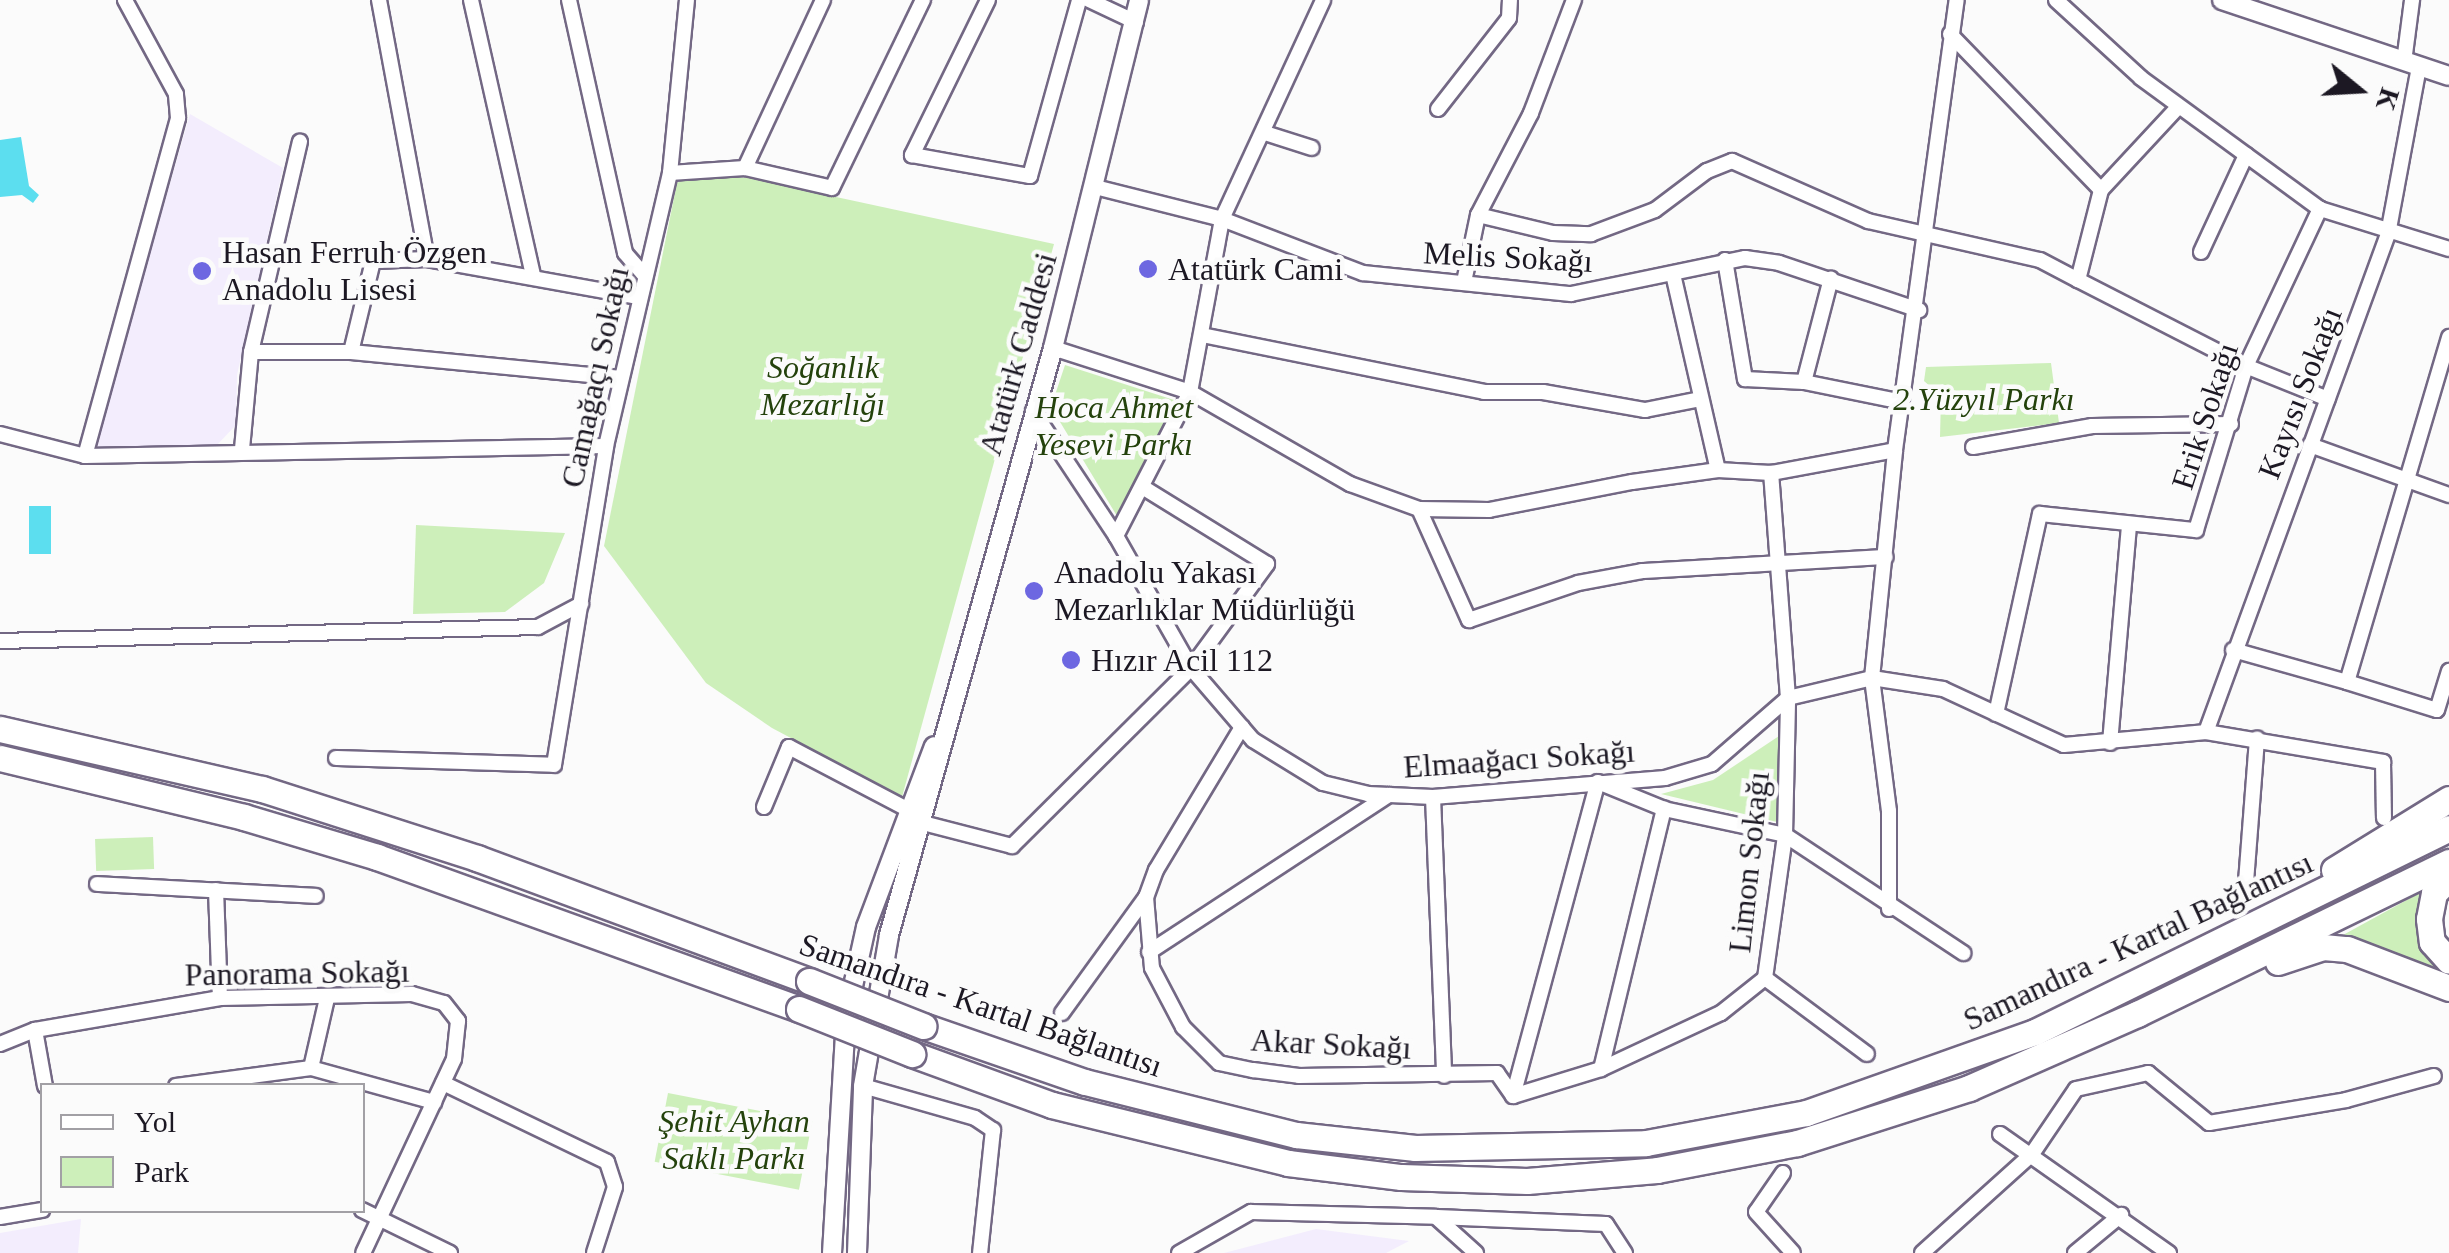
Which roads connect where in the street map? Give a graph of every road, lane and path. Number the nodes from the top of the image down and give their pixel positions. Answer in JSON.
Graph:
{"nodes":[{"id":1,"x":125,"y":0,"type":"edge"},
{"id":2,"x":379,"y":0,"type":"edge"},
{"id":3,"x":471,"y":0,"type":"edge"},
{"id":4,"x":569,"y":0,"type":"edge"},
{"id":5,"x":674,"y":0,"type":"edge"},
{"id":6,"x":687,"y":0,"type":"edge"},
{"id":7,"x":822,"y":0,"type":"edge"},
{"id":8,"x":923,"y":0,"type":"edge"},
{"id":9,"x":988,"y":0,"type":"edge"},
{"id":10,"x":1079,"y":0,"type":"edge"},
{"id":11,"x":1089,"y":0,"type":"edge"},
{"id":12,"x":1139,"y":0,"type":"edge"},
{"id":13,"x":1323,"y":0,"type":"edge"},
{"id":14,"x":1510,"y":0,"type":"edge"},
{"id":15,"x":1574,"y":0,"type":"edge"},
{"id":16,"x":1958,"y":0,"type":"edge"},
{"id":17,"x":2056,"y":0,"type":"edge"},
{"id":18,"x":2222,"y":0,"type":"edge"},
{"id":19,"x":2412,"y":0,"type":"edge"},
{"id":20,"x":1136,"y":22,"type":"junction"},
{"id":21,"x":681,"y":27,"type":"junction"},
{"id":22,"x":1950,"y":34,"type":"junction"},
{"id":23,"x":2412,"y":65,"type":"junction"},
{"id":24,"x":2449,"y":76,"type":"edge"},
{"id":25,"x":2178,"y":106,"type":"junction"},
{"id":26,"x":1438,"y":109,"type":"dead end"},
{"id":27,"x":1264,"y":133,"type":"junction"},
{"id":28,"x":300,"y":142,"type":"dead end"},
{"id":29,"x":1312,"y":148,"type":"dead end"},
{"id":30,"x":2246,"y":155,"type":"junction"},
{"id":31,"x":746,"y":168,"type":"junction"},
{"id":32,"x":670,"y":173,"type":"junction"},
{"id":33,"x":1095,"y":187,"type":"junction"},
{"id":34,"x":2101,"y":190,"type":"junction"},
{"id":35,"x":2320,"y":209,"type":"junction"},
{"id":36,"x":1478,"y":215,"type":"junction"},
{"id":37,"x":1222,"y":218,"type":"junction"},
{"id":38,"x":2388,"y":234,"type":"junction"},
{"id":39,"x":1925,"y":238,"type":"junction"},
{"id":40,"x":2449,"y":249,"type":"edge"},
{"id":41,"x":2201,"y":252,"type":"dead end"},
{"id":42,"x":428,"y":259,"type":"junction"},
{"id":43,"x":1725,"y":260,"type":"junction"},
{"id":44,"x":1674,"y":274,"type":"junction"},
{"id":45,"x":644,"y":275,"type":"junction"},
{"id":46,"x":533,"y":276,"type":"junction"},
{"id":47,"x":1831,"y":278,"type":"junction"},
{"id":48,"x":2078,"y":280,"type":"junction"},
{"id":49,"x":1464,"y":282,"type":"junction"},
{"id":50,"x":639,"y":297,"type":"junction"},
{"id":51,"x":1920,"y":310,"type":"junction"},
{"id":52,"x":1202,"y":334,"type":"junction"},
{"id":53,"x":2449,"y":338,"type":"edge"},
{"id":54,"x":1053,"y":348,"type":"junction"},
{"id":55,"x":250,"y":352,"type":"junction"},
{"id":56,"x":351,"y":352,"type":"junction"},
{"id":57,"x":2246,"y":366,"type":"junction"},
{"id":58,"x":619,"y":378,"type":"junction"},
{"id":59,"x":1804,"y":382,"type":"junction"},
{"id":60,"x":1190,"y":392,"type":"junction"},
{"id":61,"x":2328,"y":399,"type":"junction"},
{"id":62,"x":1700,"y":400,"type":"junction"},
{"id":63,"x":1902,"y":402,"type":"junction"},
{"id":64,"x":1032,"y":410,"type":"junction"},
{"id":65,"x":2231,"y":424,"type":"junction"},
{"id":66,"x":0,"y":434,"type":"edge"},
{"id":67,"x":2310,"y":445,"type":"junction"},
{"id":68,"x":606,"y":446,"type":"junction"},
{"id":69,"x":1973,"y":447,"type":"dead end"},
{"id":70,"x":242,"y":449,"type":"junction"},
{"id":71,"x":1895,"y":450,"type":"junction"},
{"id":72,"x":85,"y":456,"type":"junction"},
{"id":73,"x":1718,"y":470,"type":"junction"},
{"id":74,"x":1771,"y":472,"type":"junction"},
{"id":75,"x":2403,"y":478,"type":"junction"},
{"id":76,"x":1144,"y":488,"type":"junction"},
{"id":77,"x":2449,"y":495,"type":"edge"},
{"id":78,"x":1420,"y":509,"type":"junction"},
{"id":79,"x":2129,"y":524,"type":"junction"},
{"id":80,"x":1116,"y":536,"type":"junction"},
{"id":81,"x":1886,"y":557,"type":"junction"},
{"id":82,"x":1782,"y":561,"type":"junction"},
{"id":83,"x":580,"y":604,"type":"junction"},
{"id":84,"x":0,"y":641,"type":"edge"},
{"id":85,"x":2233,"y":650,"type":"junction"},
{"id":86,"x":1190,"y":668,"type":"junction"},
{"id":87,"x":2449,"y":671,"type":"edge"},
{"id":88,"x":1872,"y":678,"type":"junction"},
{"id":89,"x":2347,"y":682,"type":"junction"},
{"id":90,"x":1788,"y":698,"type":"junction"},
{"id":91,"x":1996,"y":714,"type":"junction"},
{"id":92,"x":945,"y":722,"type":"junction"},
{"id":93,"x":1242,"y":727,"type":"junction"},
{"id":94,"x":0,"y":729,"type":"edge"},
{"id":95,"x":2206,"y":732,"type":"junction"},
{"id":96,"x":2257,"y":738,"type":"junction"},
{"id":97,"x":2110,"y":743,"type":"junction"},
{"id":98,"x":0,"y":758,"type":"edge"},
{"id":99,"x":336,"y":758,"type":"dead end"},
{"id":100,"x":1598,"y":782,"type":"junction"},
{"id":101,"x":1389,"y":795,"type":"junction"},
{"id":102,"x":1433,"y":797,"type":"junction"},
{"id":103,"x":2449,"y":799,"type":"edge"},
{"id":104,"x":764,"y":807,"type":"dead end"},
{"id":105,"x":907,"y":809,"type":"junction"},
{"id":106,"x":1664,"y":809,"type":"junction"},
{"id":107,"x":2384,"y":818,"type":"dead end"},
{"id":108,"x":923,"y":823,"type":"junction"},
{"id":109,"x":2449,"y":828,"type":"edge"},
{"id":110,"x":1785,"y":835,"type":"junction"},
{"id":111,"x":2449,"y":862,"type":"edge"},
{"id":112,"x":2449,"y":878,"type":"edge"},
{"id":113,"x":2246,"y":882,"type":"dead end"},
{"id":114,"x":97,"y":884,"type":"dead end"},
{"id":115,"x":216,"y":890,"type":"junction"},
{"id":116,"x":316,"y":896,"type":"dead end"},
{"id":117,"x":1146,"y":896,"type":"junction"},
{"id":118,"x":1890,"y":909,"type":"junction"},
{"id":119,"x":2252,"y":925,"type":"junction"},
{"id":120,"x":1148,"y":952,"type":"junction"},
{"id":121,"x":1963,"y":953,"type":"dead end"},
{"id":122,"x":2449,"y":961,"type":"edge"},
{"id":123,"x":1765,"y":978,"type":"junction"},
{"id":124,"x":2449,"y":988,"type":"edge"},
{"id":125,"x":220,"y":998,"type":"junction"},
{"id":126,"x":327,"y":998,"type":"junction"},
{"id":127,"x":1062,"y":1013,"type":"dead end"},
{"id":128,"x":2137,"y":1014,"type":"junction"},
{"id":129,"x":35,"y":1030,"type":"junction"},
{"id":130,"x":0,"y":1044,"type":"edge"},
{"id":131,"x":1867,"y":1054,"type":"dead end"},
{"id":132,"x":311,"y":1068,"type":"junction"},
{"id":133,"x":1601,"y":1069,"type":"junction"},
{"id":134,"x":1444,"y":1076,"type":"junction"},
{"id":135,"x":2434,"y":1076,"type":"dead end"},
{"id":136,"x":44,"y":1083,"type":"edge"},
{"id":137,"x":198,"y":1083,"type":"edge"},
{"id":138,"x":443,"y":1083,"type":"junction"},
{"id":139,"x":863,"y":1086,"type":"junction"},
{"id":140,"x":1513,"y":1096,"type":"junction"},
{"id":141,"x":434,"y":1102,"type":"junction"},
{"id":142,"x":2000,"y":1134,"type":"dead end"},
{"id":143,"x":2032,"y":1154,"type":"junction"},
{"id":144,"x":1783,"y":1173,"type":"dead end"},
{"id":145,"x":40,"y":1210,"type":"edge"},
{"id":146,"x":365,"y":1212,"type":"edge"},
{"id":147,"x":2121,"y":1216,"type":"junction"},
{"id":148,"x":0,"y":1217,"type":"edge"},
{"id":149,"x":1436,"y":1217,"type":"junction"},
{"id":150,"x":379,"y":1219,"type":"junction"},
{"id":151,"x":363,"y":1253,"type":"edge"},
{"id":152,"x":450,"y":1253,"type":"edge"},
{"id":153,"x":594,"y":1253,"type":"edge"},
{"id":154,"x":832,"y":1253,"type":"edge"},
{"id":155,"x":857,"y":1253,"type":"edge"},
{"id":156,"x":980,"y":1253,"type":"edge"},
{"id":157,"x":1179,"y":1253,"type":"edge"},
{"id":158,"x":1476,"y":1253,"type":"edge"},
{"id":159,"x":1625,"y":1253,"type":"edge"},
{"id":160,"x":1793,"y":1253,"type":"edge"},
{"id":161,"x":1922,"y":1253,"type":"edge"},
{"id":162,"x":2075,"y":1253,"type":"edge"},
{"id":163,"x":2168,"y":1253,"type":"edge"}],
"edges":[{"from":1,"to":72,"type":"street"},
{"from":2,"to":42,"type":"street"},
{"from":3,"to":46,"type":"street"},
{"from":4,"to":45,"type":"street"},
{"from":5,"to":21,"type":"street"},
{"from":6,"to":21,"type":"street","name":"Camağaçı Sokağı"},
{"from":7,"to":31,"type":"street"},
{"from":8,"to":31,"type":"street"},
{"from":9,"to":10,"type":"street"},
{"from":11,"to":20,"type":"street"},
{"from":12,"to":20,"type":"street","name":"Atatürk Caddesi"},
{"from":13,"to":27,"type":"street"},
{"from":14,"to":26,"type":"street"},
{"from":15,"to":36,"type":"street"},
{"from":16,"to":22,"type":"street"},
{"from":17,"to":25,"type":"street"},
{"from":18,"to":23,"type":"street"},
{"from":19,"to":23,"type":"street","name":"Kayısı Sokağı"},
{"from":20,"to":33,"type":"street","name":"Atatürk Caddesi"},
{"from":21,"to":32,"type":"street","name":"Camağaçı Sokağı"},
{"from":22,"to":34,"type":"street"},
{"from":22,"to":39,"type":"street"},
{"from":23,"to":24,"type":"street"},
{"from":23,"to":38,"type":"street","name":"Kayısı Sokağı"},
{"from":25,"to":30,"type":"street"},
{"from":25,"to":34,"type":"street"},
{"from":27,"to":29,"type":"street"},
{"from":27,"to":37,"type":"street"},
{"from":28,"to":55,"type":"street"},
{"from":30,"to":35,"type":"street"},
{"from":30,"to":41,"type":"street"},
{"from":31,"to":32,"type":"street"},
{"from":32,"to":45,"type":"street","name":"Camağaçı Sokağı"},
{"from":33,"to":37,"type":"street","name":"Melis Sokağı"},
{"from":33,"to":54,"type":"street","name":"Atatürk Caddesi"},
{"from":34,"to":48,"type":"street"},
{"from":35,"to":38,"type":"street"},
{"from":35,"to":57,"type":"street","name":"Erik Sokağı"},
{"from":36,"to":39,"type":"street"},
{"from":36,"to":49,"type":"street"},
{"from":37,"to":49,"type":"street","name":"Melis Sokağı"},
{"from":37,"to":52,"type":"street"},
{"from":38,"to":40,"type":"street"},
{"from":38,"to":61,"type":"street","name":"Kayısı Sokağı"},
{"from":39,"to":48,"type":"street"},
{"from":39,"to":51,"type":"street"},
{"from":42,"to":46,"type":"street"},
{"from":42,"to":56,"type":"street"},
{"from":43,"to":44,"type":"street","name":"Melis Sokağı"},
{"from":43,"to":47,"type":"street","name":"Melis Sokağı"},
{"from":43,"to":59,"type":"street"},
{"from":44,"to":49,"type":"street","name":"Melis Sokağı"},
{"from":44,"to":62,"type":"street"},
{"from":45,"to":50,"type":"street","name":"Camağaçı Sokağı"},
{"from":46,"to":50,"type":"street"},
{"from":47,"to":51,"type":"street","name":"Melis Sokağı"},
{"from":47,"to":59,"type":"street"},
{"from":48,"to":57,"type":"street"},
{"from":50,"to":58,"type":"street","name":"Camağaçı Sokağı"},
{"from":51,"to":63,"type":"street"},
{"from":52,"to":60,"type":"street"},
{"from":52,"to":62,"type":"street"},
{"from":53,"to":75,"type":"street"},
{"from":54,"to":60,"type":"street"},
{"from":54,"to":64,"type":"street","name":"Atatürk Caddesi"},
{"from":55,"to":56,"type":"street"},
{"from":55,"to":70,"type":"street"},
{"from":56,"to":58,"type":"street"},
{"from":57,"to":61,"type":"street"},
{"from":57,"to":65,"type":"street","name":"Erik Sokağı"},
{"from":58,"to":68,"type":"street","name":"Camağaçı Sokağı"},
{"from":59,"to":63,"type":"street"},
{"from":60,"to":76,"type":"street"},
{"from":60,"to":78,"type":"street"},
{"from":61,"to":67,"type":"street","name":"Kayısı Sokağı"},
{"from":62,"to":73,"type":"street"},
{"from":63,"to":71,"type":"street"},
{"from":64,"to":80,"type":"street","name":"Elmaağacı Sokağı"},
{"from":64,"to":92,"type":"street","name":"Atatürk Caddesi"},
{"from":65,"to":69,"type":"street"},
{"from":65,"to":79,"type":"street","name":"Erik Sokağı"},
{"from":66,"to":72,"type":"street"},
{"from":67,"to":75,"type":"street"},
{"from":67,"to":85,"type":"street","name":"Kayısı Sokağı"},
{"from":68,"to":70,"type":"street"},
{"from":68,"to":83,"type":"street","name":"Camağaçı Sokağı"},
{"from":70,"to":72,"type":"street"},
{"from":71,"to":74,"type":"street"},
{"from":71,"to":81,"type":"street"},
{"from":73,"to":74,"type":"street"},
{"from":73,"to":78,"type":"street"},
{"from":74,"to":82,"type":"street","name":"Limon Sokağı"},
{"from":75,"to":77,"type":"street"},
{"from":75,"to":89,"type":"street"},
{"from":76,"to":80,"type":"street"},
{"from":76,"to":86,"type":"street"},
{"from":78,"to":82,"type":"street"},
{"from":79,"to":91,"type":"street","name":"Erik Sokağı"},
{"from":79,"to":97,"type":"street"},
{"from":80,"to":86,"type":"street","name":"Elmaağacı Sokağı"},
{"from":81,"to":82,"type":"street"},
{"from":81,"to":88,"type":"street"},
{"from":82,"to":90,"type":"street","name":"Limon Sokağı"},
{"from":83,"to":84,"type":"street"},
{"from":83,"to":99,"type":"street","name":"Camağaçı Sokağı"},
{"from":85,"to":89,"type":"street"},
{"from":85,"to":95,"type":"street","name":"Kayısı Sokağı"},
{"from":86,"to":93,"type":"street","name":"Elmaağacı Sokağı"},
{"from":86,"to":108,"type":"street"},
{"from":87,"to":89,"type":"street"},
{"from":88,"to":90,"type":"street","name":"Elmaağacı Sokağı"},
{"from":88,"to":91,"type":"street"},
{"from":88,"to":118,"type":"street"},
{"from":90,"to":100,"type":"street","name":"Elmaağacı Sokağı"},
{"from":90,"to":110,"type":"street","name":"Limon Sokağı"},
{"from":91,"to":97,"type":"street"},
{"from":92,"to":105,"type":"street","name":"Atatürk Caddesi"},
{"from":92,"to":108,"type":"street","name":"Atatürk Caddesi"},
{"from":93,"to":101,"type":"street","name":"Elmaağacı Sokağı"},
{"from":93,"to":117,"type":"street","name":"Akar Sokağı"},
{"from":94,"to":119,"type":"highway","name":"Samandıra - Kartal Bağlantısı","bridge":true},
{"from":95,"to":96,"type":"street"},
{"from":95,"to":97,"type":"street"},
{"from":96,"to":107,"type":"street"},
{"from":96,"to":113,"type":"street"},
{"from":98,"to":128,"type":"highway","name":"Samandıra - Kartal Bağlantısı","bridge":true},
{"from":100,"to":102,"type":"street","name":"Elmaağacı Sokağı"},
{"from":100,"to":106,"type":"street"},
{"from":100,"to":140,"type":"street"},
{"from":101,"to":102,"type":"street","name":"Elmaağacı Sokağı"},
{"from":101,"to":120,"type":"street"},
{"from":102,"to":134,"type":"street"},
{"from":103,"to":119,"type":"highway"},
{"from":104,"to":105,"type":"street"},
{"from":105,"to":154,"type":"street","name":"Atatürk Caddesi"},
{"from":106,"to":110,"type":"street"},
{"from":106,"to":133,"type":"street"},
{"from":108,"to":139,"type":"street","name":"Atatürk Caddesi"},
{"from":109,"to":119,"type":"highway","name":"Samandıra - Kartal Bağlantısı"},
{"from":110,"to":118,"type":"street"},
{"from":110,"to":123,"type":"street","name":"Limon Sokağı"},
{"from":111,"to":128,"type":"highway","name":"Samandıra - Kartal Bağlantısı"},
{"from":112,"to":122,"type":"highway"},
{"from":114,"to":115,"type":"street"},
{"from":115,"to":116,"type":"street"},
{"from":115,"to":125,"type":"street"},
{"from":117,"to":120,"type":"street","name":"Akar Sokağı"},
{"from":117,"to":127,"type":"street"},
{"from":118,"to":121,"type":"street"},
{"from":120,"to":134,"type":"street","name":"Akar Sokağı"},
{"from":123,"to":131,"type":"street"},
{"from":123,"to":133,"type":"street","name":"Limon Sokağı"},
{"from":124,"to":128,"type":"highway"},
{"from":125,"to":126,"type":"street","name":"Panorama Sokağı"},
{"from":125,"to":129,"type":"street","name":"Panorama Sokağı"},
{"from":126,"to":132,"type":"street"},
{"from":126,"to":138,"type":"street","name":"Panorama Sokağı"},
{"from":129,"to":130,"type":"street","name":"Panorama Sokağı"},
{"from":129,"to":136,"type":"street"},
{"from":132,"to":137,"type":"street"},
{"from":132,"to":141,"type":"street"},
{"from":133,"to":140,"type":"street","name":"Limon Sokağı"},
{"from":134,"to":140,"type":"street","name":"Akar Sokağı"},
{"from":135,"to":143,"type":"street"},
{"from":138,"to":141,"type":"street","name":"Panorama Sokağı"},
{"from":138,"to":153,"type":"street"},
{"from":139,"to":155,"type":"street","name":"Atatürk Caddesi"},
{"from":139,"to":156,"type":"street"},
{"from":141,"to":150,"type":"street","name":"Panorama Sokağı"},
{"from":142,"to":143,"type":"street"},
{"from":143,"to":147,"type":"street"},
{"from":143,"to":161,"type":"street"},
{"from":144,"to":160,"type":"street"},
{"from":145,"to":148,"type":"street"},
{"from":146,"to":150,"type":"street"},
{"from":147,"to":162,"type":"street"},
{"from":147,"to":163,"type":"street"},
{"from":149,"to":157,"type":"street"},
{"from":149,"to":158,"type":"street"},
{"from":149,"to":159,"type":"street"},
{"from":150,"to":151,"type":"street","name":"Panorama Sokağı"},
{"from":150,"to":152,"type":"street"}]}
